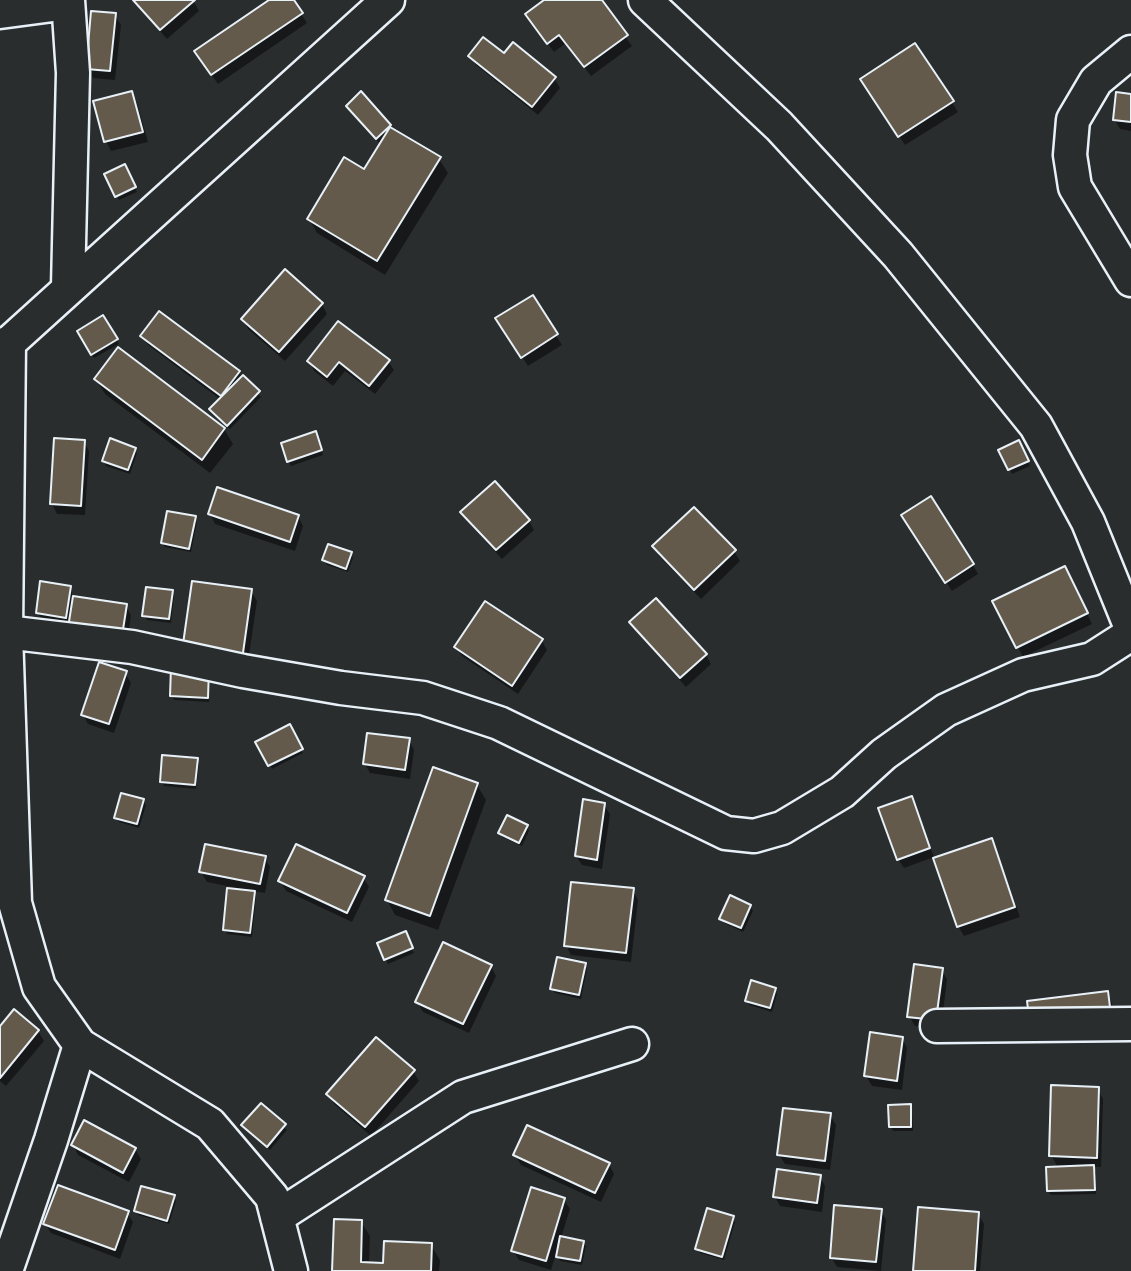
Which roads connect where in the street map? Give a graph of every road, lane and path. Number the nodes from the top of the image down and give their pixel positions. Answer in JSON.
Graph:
{"nodes":[{"id":1,"x":388,"y":0,"type":"edge"},
{"id":2,"x":645,"y":0,"type":"edge"},
{"id":3,"x":68,"y":1,"type":"edge"},
{"id":4,"x":0,"y":12,"type":"edge"},
{"id":5,"x":1131,"y":52,"type":"edge"},
{"id":6,"x":1131,"y":281,"type":"edge"},
{"id":7,"x":68,"y":288,"type":"junction"},
{"id":8,"x":5,"y":347,"type":"edge"},
{"id":9,"x":4,"y":509,"type":"edge"},
{"id":10,"x":1131,"y":628,"type":"edge"},
{"id":11,"x":6,"y":632,"type":"junction"},
{"id":12,"x":1131,"y":634,"type":"edge"},
{"id":13,"x":5,"y":741,"type":"edge"},
{"id":14,"x":1131,"y":1024,"type":"edge"},
{"id":15,"x":937,"y":1026,"type":"dead end"},
{"id":16,"x":632,"y":1044,"type":"dead end"},
{"id":17,"x":80,"y":1045,"type":"junction"},
{"id":18,"x":277,"y":1217,"type":"junction"},
{"id":19,"x":6,"y":1271,"type":"edge"},
{"id":20,"x":291,"y":1271,"type":"edge"}],
"edges":[{"from":1,"to":7,"type":"street"},
{"from":2,"to":10,"type":"street"},
{"from":3,"to":4,"type":"street"},
{"from":3,"to":7,"type":"street"},
{"from":5,"to":6,"type":"street"},
{"from":7,"to":8,"type":"street"},
{"from":8,"to":9,"type":"street"},
{"from":9,"to":11,"type":"street"},
{"from":11,"to":12,"type":"street"},
{"from":11,"to":13,"type":"street"},
{"from":13,"to":17,"type":"street"},
{"from":14,"to":15,"type":"street"},
{"from":16,"to":18,"type":"street"},
{"from":17,"to":18,"type":"street"},
{"from":17,"to":19,"type":"street"},
{"from":18,"to":20,"type":"street"}]}
